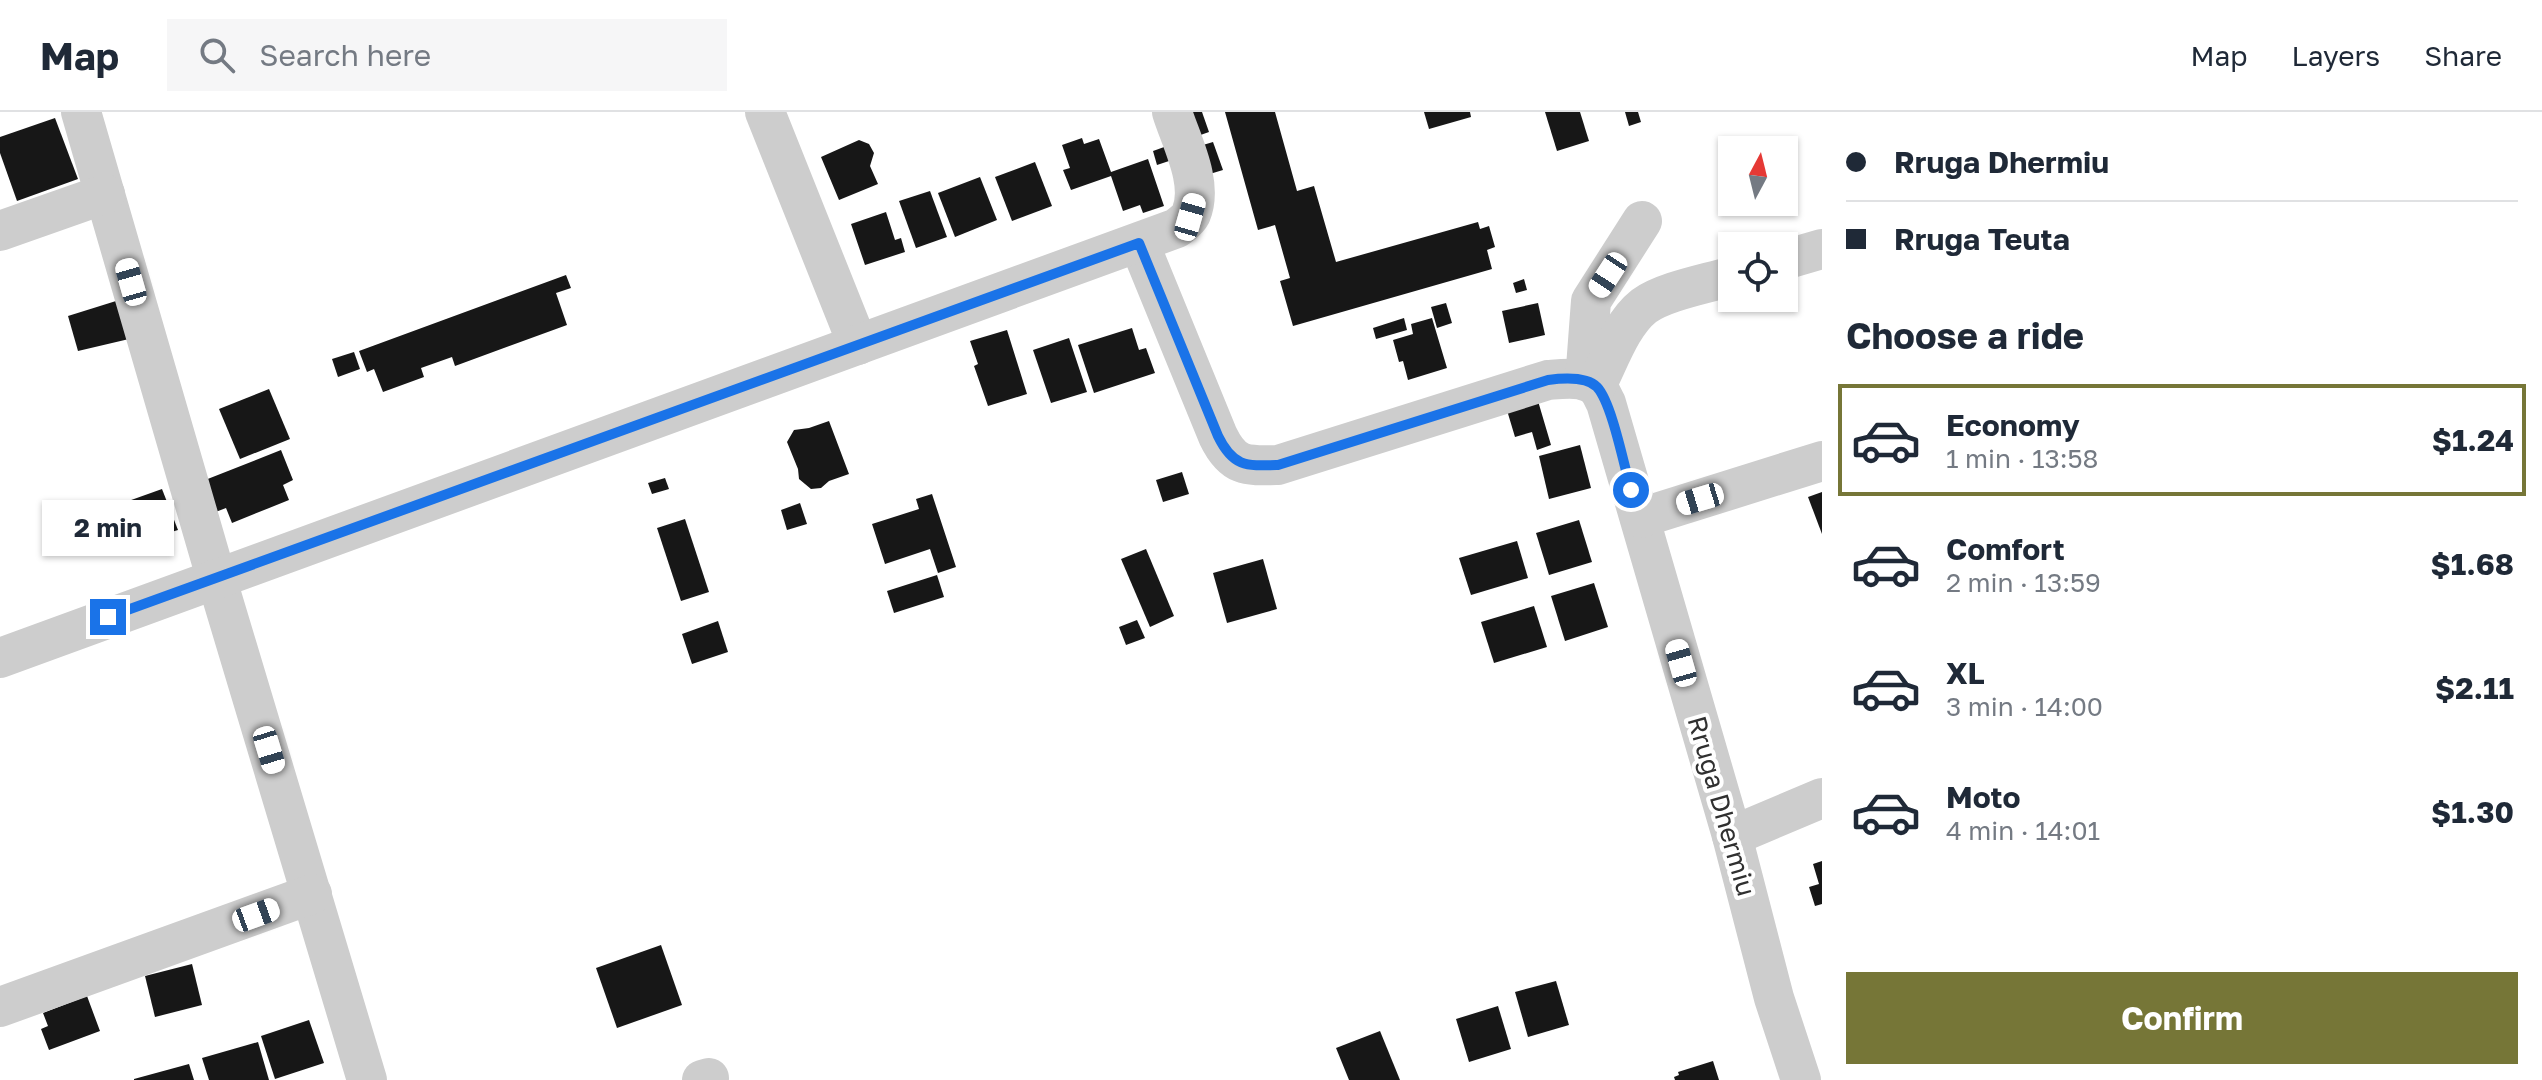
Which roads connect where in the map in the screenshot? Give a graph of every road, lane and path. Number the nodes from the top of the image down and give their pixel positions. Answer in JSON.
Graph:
{"nodes":[{"id":1,"x":81,"y":112,"type":"edge"},
{"id":2,"x":765,"y":112,"type":"edge"},
{"id":3,"x":1172,"y":112,"type":"edge"},
{"id":4,"x":105,"y":194,"type":"junction"},
{"id":5,"x":1642,"y":221,"type":"dead end"},
{"id":6,"x":0,"y":231,"type":"edge"},
{"id":7,"x":1139,"y":243,"type":"junction"},
{"id":8,"x":1822,"y":249,"type":"edge"},
{"id":9,"x":1798,"y":256,"type":"edge"},
{"id":10,"x":1718,"y":280,"type":"edge"},
{"id":11,"x":858,"y":345,"type":"junction"},
{"id":12,"x":1591,"y":383,"type":"junction"},
{"id":13,"x":1822,"y":461,"type":"edge"},
{"id":14,"x":1640,"y":518,"type":"junction"},
{"id":15,"x":216,"y":577,"type":"junction"},
{"id":16,"x":0,"y":658,"type":"edge"},
{"id":17,"x":1822,"y":798,"type":"edge"},
{"id":18,"x":1732,"y":836,"type":"junction"},
{"id":19,"x":312,"y":894,"type":"junction"},
{"id":20,"x":0,"y":1007,"type":"edge"},
{"id":21,"x":367,"y":1080,"type":"edge"},
{"id":22,"x":1801,"y":1080,"type":"edge"}],
"edges":[{"from":1,"to":4,"type":"street"},
{"from":2,"to":11,"type":"street"},
{"from":3,"to":7,"type":"street"},
{"from":4,"to":6,"type":"street"},
{"from":4,"to":15,"type":"street"},
{"from":5,"to":12,"type":"street"},
{"from":7,"to":11,"type":"street"},
{"from":7,"to":12,"type":"street"},
{"from":8,"to":9,"type":"street"},
{"from":10,"to":12,"type":"street"},
{"from":11,"to":15,"type":"street"},
{"from":12,"to":14,"type":"street","name":"Rruga Dhermiu"},
{"from":13,"to":14,"type":"street"},
{"from":14,"to":18,"type":"street","name":"Rruga Dhermiu"},
{"from":15,"to":16,"type":"street"},
{"from":15,"to":19,"type":"street"},
{"from":17,"to":18,"type":"street"},
{"from":18,"to":22,"type":"street","name":"Rruga Dhermiu"},
{"from":19,"to":20,"type":"street"},
{"from":19,"to":21,"type":"street"}]}
